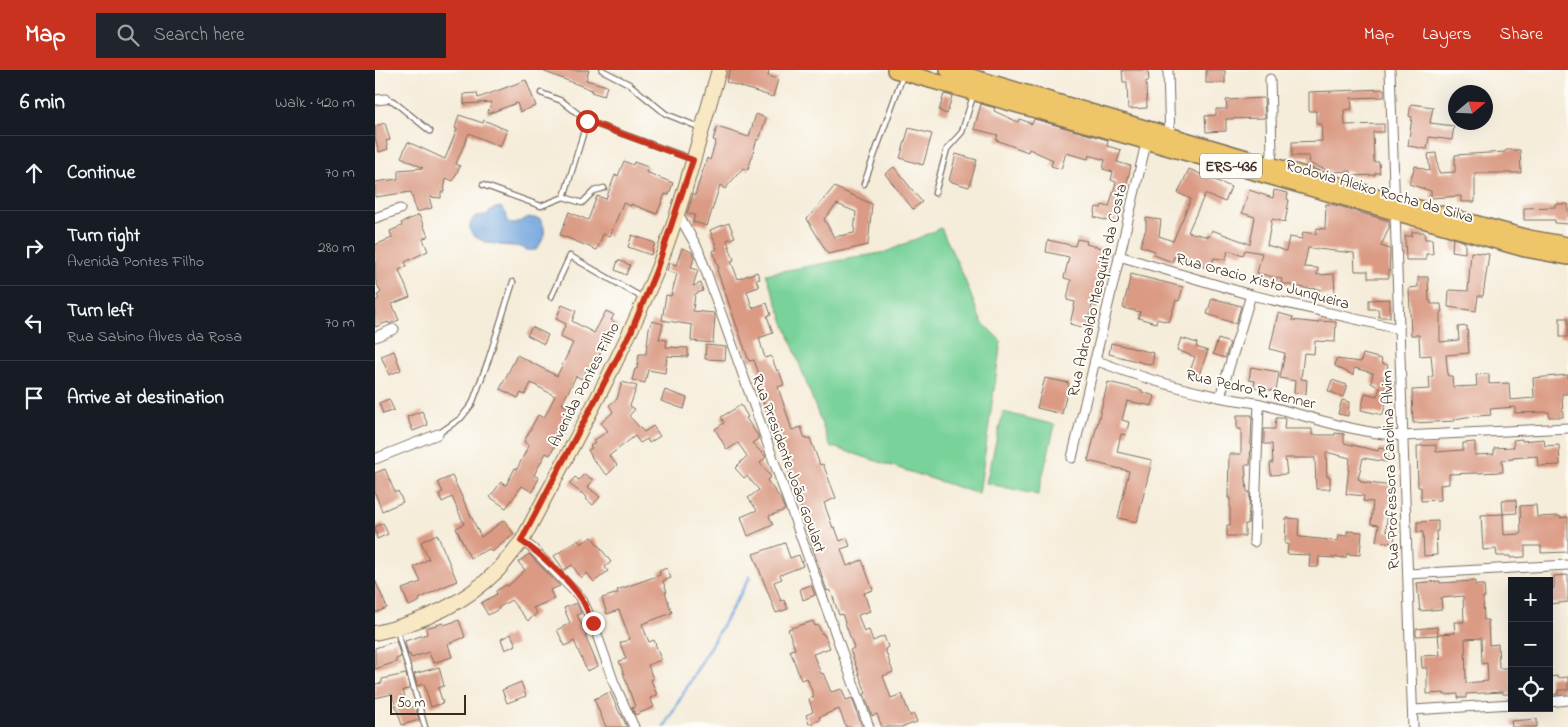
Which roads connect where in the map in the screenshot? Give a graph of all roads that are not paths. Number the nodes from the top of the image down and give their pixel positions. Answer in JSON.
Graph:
{"nodes":[{"id":1,"x":602,"y":70,"type":"edge"},
{"id":2,"x":719,"y":70,"type":"edge"},
{"id":3,"x":948,"y":70,"type":"edge"},
{"id":4,"x":1168,"y":70,"type":"edge"},
{"id":5,"x":1390,"y":70,"type":"edge"},
{"id":6,"x":906,"y":72,"type":"edge"},
{"id":7,"x":1270,"y":79,"type":"dead end"},
{"id":8,"x":975,"y":92,"type":"junction"},
{"id":9,"x":541,"y":93,"type":"dead end"},
{"id":10,"x":385,"y":99,"type":"joint"},
{"id":11,"x":375,"y":100,"type":"edge"},
{"id":12,"x":587,"y":121,"type":"junction"},
{"id":13,"x":702,"y":128,"type":"junction"},
{"id":14,"x":430,"y":131,"type":"dead end"},
{"id":15,"x":1148,"y":135,"type":"junction"},
{"id":16,"x":1170,"y":142,"type":"junction"},
{"id":17,"x":693,"y":160,"type":"junction"},
{"id":18,"x":1270,"y":165,"type":"junction"},
{"id":19,"x":864,"y":184,"type":"dead end"},
{"id":20,"x":483,"y":185,"type":"dead end"},
{"id":21,"x":604,"y":188,"type":"dead end"},
{"id":22,"x":935,"y":193,"type":"dead end"},
{"id":23,"x":564,"y":197,"type":"junction"},
{"id":24,"x":1396,"y":207,"type":"junction"},
{"id":25,"x":400,"y":208,"type":"dead end"},
{"id":26,"x":677,"y":212,"type":"junction"},
{"id":27,"x":375,"y":218,"type":"edge"},
{"id":28,"x":1568,"y":245,"type":"edge"},
{"id":29,"x":1119,"y":256,"type":"junction"},
{"id":30,"x":1568,"y":257,"type":"edge"},
{"id":31,"x":513,"y":282,"type":"dead end"},
{"id":32,"x":1251,"y":295,"type":"junction"},
{"id":33,"x":551,"y":297,"type":"dead end"},
{"id":34,"x":645,"y":298,"type":"junction"},
{"id":35,"x":394,"y":329,"type":"dead end"},
{"id":36,"x":1399,"y":329,"type":"junction"},
{"id":37,"x":375,"y":337,"type":"edge"},
{"id":38,"x":1095,"y":360,"type":"junction"},
{"id":39,"x":1219,"y":397,"type":"junction"},
{"id":40,"x":1259,"y":404,"type":"junction"},
{"id":41,"x":1568,"y":428,"type":"edge"},
{"id":42,"x":438,"y":434,"type":"joint"},
{"id":43,"x":1403,"y":436,"type":"junction"},
{"id":44,"x":1071,"y":458,"type":"dead end"},
{"id":45,"x":375,"y":459,"type":"edge"},
{"id":46,"x":521,"y":541,"type":"junction"},
{"id":47,"x":1254,"y":542,"type":"dead end"},
{"id":48,"x":1568,"y":565,"type":"edge"},
{"id":49,"x":1408,"y":574,"type":"junction"},
{"id":50,"x":396,"y":628,"type":"junction"},
{"id":51,"x":375,"y":633,"type":"edge"},
{"id":52,"x":1568,"y":700,"type":"edge"},
{"id":53,"x":1553,"y":702,"type":"edge"},
{"id":54,"x":1508,"y":704,"type":"edge"},
{"id":55,"x":1413,"y":710,"type":"junction"},
{"id":56,"x":425,"y":727,"type":"edge"},
{"id":57,"x":634,"y":727,"type":"edge"},
{"id":58,"x":869,"y":727,"type":"edge"},
{"id":59,"x":1413,"y":727,"type":"edge"}],
"edges":[{"from":1,"to":13,"type":"lane"},
{"from":2,"to":13,"type":"street","name":"Avenida Pontes Filho"},
{"from":3,"to":15,"type":"main road","name":"Rodovia Aleixo Rocha da Silva","number":"ERS-436"},
{"from":4,"to":16,"type":"street"},
{"from":5,"to":24,"type":"street","name":"Rua Professora Carolina Alvim"},
{"from":6,"to":8,"type":"main road","name":"Rodovia Aleixo Rocha da Silva","number":"ERS-436"},
{"from":6,"to":19,"type":"lane"},
{"from":7,"to":18,"type":"street"},
{"from":8,"to":15,"type":"main road","name":"Rodovia Aleixo Rocha da Silva","number":"ERS-436"},
{"from":8,"to":22,"type":"lane"},
{"from":9,"to":12,"type":"lane"},
{"from":10,"to":11,"type":"street"},
{"from":10,"to":14,"type":"lane"},
{"from":12,"to":17,"type":"lane"},
{"from":12,"to":23,"type":"lane"},
{"from":13,"to":17,"type":"street","name":"Avenida Pontes Filho"},
{"from":15,"to":16,"type":"main road","name":"Rodovia Aleixo Rocha da Silva","number":"ERS-436"},
{"from":15,"to":29,"type":"street","name":"Rua Adroaldo Mesquita da Costa"},
{"from":16,"to":18,"type":"main road","name":"Rodovia Aleixo Rocha da Silva","number":"ERS-436"},
{"from":16,"to":24,"type":"main road","name":"Rodovia Aleixo Rocha da Silva","number":"ERS-436"},
{"from":17,"to":26,"type":"street","name":"Avenida Pontes Filho"},
{"from":18,"to":24,"type":"main road","name":"Rodovia Aleixo Rocha da Silva","number":"ERS-436"},
{"from":20,"to":23,"type":"lane"},
{"from":21,"to":23,"type":"lane"},
{"from":24,"to":28,"type":"main road","name":"Rodovia Aleixo Rocha da Silva","number":"ERS-436"},
{"from":24,"to":30,"type":"main road","name":"Rodovia Aleixo Rocha da Silva","number":"ERS-436"},
{"from":24,"to":36,"type":"street","name":"Rua Professora Carolina Alvim"},
{"from":25,"to":27,"type":"street"},
{"from":26,"to":34,"type":"street","name":"Avenida Pontes Filho"},
{"from":26,"to":58,"type":"street","name":"Rua Presidente João Goulart"},
{"from":29,"to":32,"type":"street","name":"Rua Oracio Xisto Junqueira"},
{"from":29,"to":38,"type":"street","name":"Rua Adroaldo Mesquita da Costa"},
{"from":31,"to":42,"type":"lane"},
{"from":32,"to":36,"type":"street","name":"Rua Oracio Xisto Junqueira"},
{"from":32,"to":39,"type":"street"},
{"from":33,"to":34,"type":"lane"},
{"from":34,"to":46,"type":"street","name":"Avenida Pontes Filho"},
{"from":35,"to":37,"type":"street"},
{"from":36,"to":43,"type":"street","name":"Rua Professora Carolina Alvim"},
{"from":38,"to":39,"type":"street","name":"Rua Pedro R. Renner"},
{"from":38,"to":44,"type":"street","name":"Rua Adroaldo Mesquita da Costa"},
{"from":39,"to":40,"type":"street","name":"Rua Pedro R. Renner"},
{"from":40,"to":43,"type":"street","name":"Rua Pedro R. Renner"},
{"from":40,"to":47,"type":"street"},
{"from":41,"to":43,"type":"street","name":"Rua Pedro R. Renner"},
{"from":42,"to":45,"type":"street"},
{"from":43,"to":49,"type":"street","name":"Rua Professora Carolina Alvim"},
{"from":46,"to":50,"type":"street","name":"Avenida Pontes Filho"},
{"from":46,"to":57,"type":"street"},
{"from":48,"to":49,"type":"street"},
{"from":49,"to":55,"type":"street","name":"Rua Professora Carolina Alvim"},
{"from":50,"to":51,"type":"street","name":"Avenida Pontes Filho"},
{"from":50,"to":56,"type":"lane"},
{"from":52,"to":53,"type":"street"},
{"from":54,"to":55,"type":"street"},
{"from":55,"to":59,"type":"street","name":"Rua Professora Carolina Alvim"}]}
